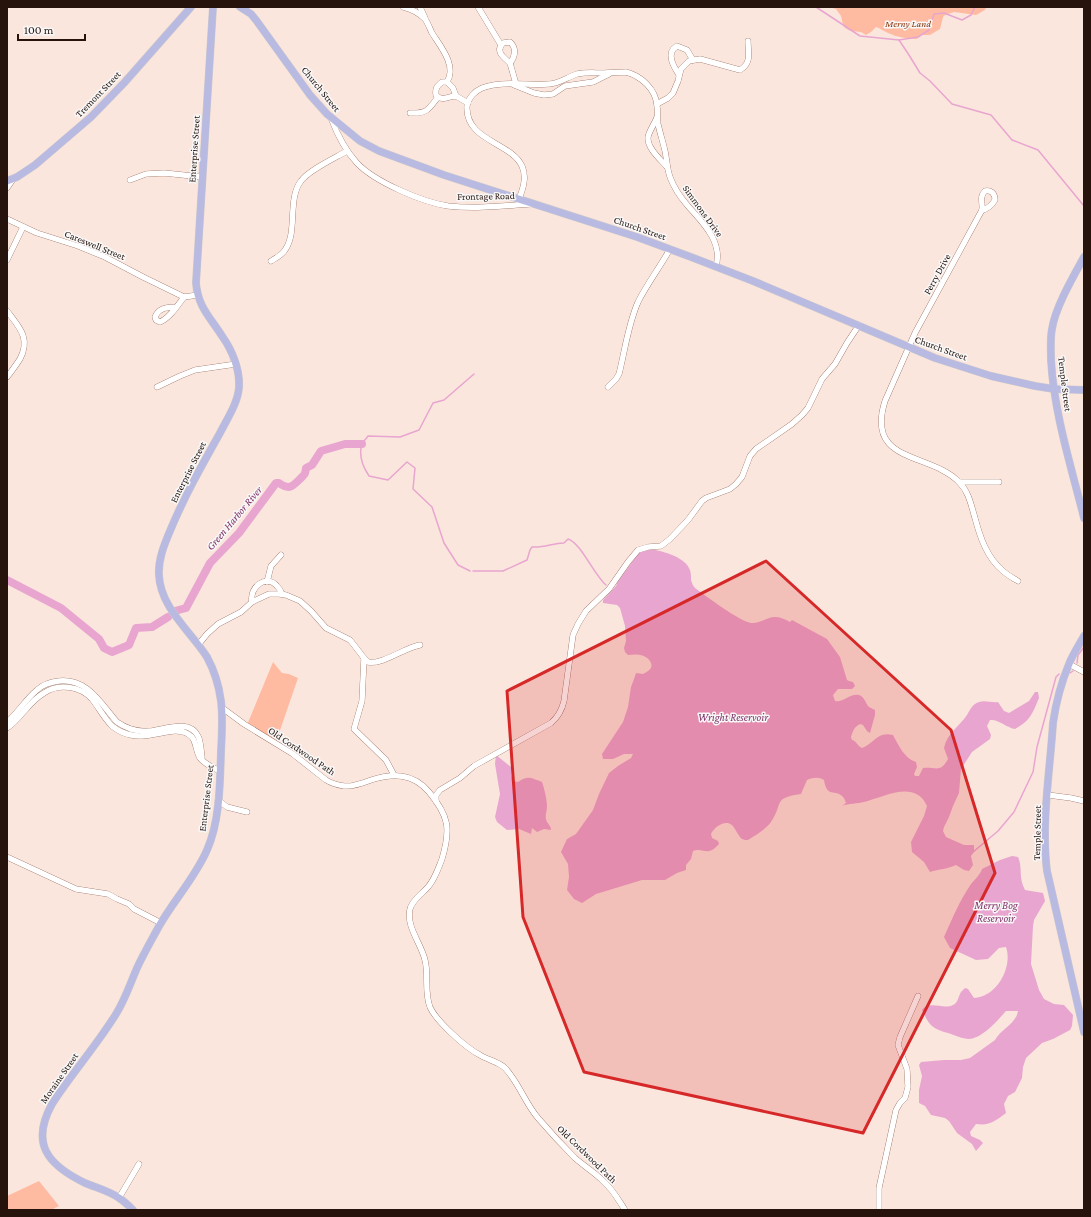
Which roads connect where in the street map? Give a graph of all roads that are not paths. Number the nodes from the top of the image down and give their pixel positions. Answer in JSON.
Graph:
{"nodes":[{"id":1,"x":192,"y":7,"type":"edge"},
{"id":2,"x":214,"y":7,"type":"edge"},
{"id":3,"x":240,"y":7,"type":"edge"},
{"id":4,"x":403,"y":7,"type":"edge"},
{"id":5,"x":420,"y":7,"type":"edge"},
{"id":6,"x":478,"y":7,"type":"edge"},
{"id":7,"x":426,"y":20,"type":"junction"},
{"id":8,"x":748,"y":41,"type":"dead end"},
{"id":9,"x":501,"y":45,"type":"junction"},
{"id":10,"x":693,"y":60,"type":"junction"},
{"id":11,"x":510,"y":64,"type":"junction"},
{"id":12,"x":611,"y":73,"type":"junction"},
{"id":13,"x":679,"y":76,"type":"junction"},
{"id":14,"x":447,"y":82,"type":"junction"},
{"id":15,"x":513,"y":84,"type":"junction"},
{"id":16,"x":456,"y":96,"type":"junction"},
{"id":17,"x":438,"y":97,"type":"junction"},
{"id":18,"x":468,"y":103,"type":"junction"},
{"id":19,"x":657,"y":104,"type":"junction"},
{"id":20,"x":410,"y":113,"type":"dead end"},
{"id":21,"x":657,"y":116,"type":"junction"},
{"id":22,"x":331,"y":118,"type":"junction"},
{"id":23,"x":347,"y":151,"type":"junction"},
{"id":24,"x":667,"y":167,"type":"junction"},
{"id":25,"x":202,"y":177,"type":"junction"},
{"id":26,"x":14,"y":178,"type":"junction"},
{"id":27,"x":130,"y":180,"type":"dead end"},
{"id":28,"x":7,"y":181,"type":"edge"},
{"id":29,"x":7,"y":188,"type":"edge"},
{"id":30,"x":519,"y":199,"type":"junction"},
{"id":31,"x":535,"y":204,"type":"junction"},
{"id":32,"x":982,"y":210,"type":"dead end"},
{"id":33,"x":7,"y":219,"type":"edge"},
{"id":34,"x":23,"y":227,"type":"junction"},
{"id":35,"x":670,"y":249,"type":"junction"},
{"id":36,"x":1084,"y":257,"type":"edge"},
{"id":37,"x":7,"y":260,"type":"edge"},
{"id":38,"x":271,"y":261,"type":"dead end"},
{"id":39,"x":716,"y":266,"type":"junction"},
{"id":40,"x":198,"y":295,"type":"junction"},
{"id":41,"x":184,"y":297,"type":"junction"},
{"id":42,"x":176,"y":307,"type":"dead end"},
{"id":43,"x":7,"y":311,"type":"edge"},
{"id":44,"x":859,"y":325,"type":"junction"},
{"id":45,"x":908,"y":347,"type":"junction"},
{"id":46,"x":236,"y":364,"type":"junction"},
{"id":47,"x":7,"y":377,"type":"edge"},
{"id":48,"x":608,"y":387,"type":"dead end"},
{"id":49,"x":157,"y":388,"type":"dead end"},
{"id":50,"x":1054,"y":389,"type":"junction"},
{"id":51,"x":1084,"y":390,"type":"edge"},
{"id":52,"x":959,"y":482,"type":"junction"},
{"id":53,"x":1000,"y":482,"type":"dead end"},
{"id":54,"x":1084,"y":518,"type":"edge"},
{"id":55,"x":281,"y":555,"type":"dead end"},
{"id":56,"x":1018,"y":581,"type":"dead end"},
{"id":57,"x":267,"y":582,"type":"junction"},
{"id":58,"x":282,"y":594,"type":"junction"},
{"id":59,"x":252,"y":602,"type":"junction"},
{"id":60,"x":1084,"y":636,"type":"edge"},
{"id":61,"x":198,"y":645,"type":"junction"},
{"id":62,"x":420,"y":646,"type":"dead end"},
{"id":63,"x":364,"y":658,"type":"junction"},
{"id":64,"x":1069,"y":664,"type":"junction"},
{"id":65,"x":1084,"y":672,"type":"edge"},
{"id":66,"x":221,"y":707,"type":"junction"},
{"id":67,"x":17,"y":717,"type":"junction"},
{"id":68,"x":7,"y":722,"type":"edge"},
{"id":69,"x":7,"y":728,"type":"edge"},
{"id":70,"x":220,"y":771,"type":"junction"},
{"id":71,"x":394,"y":775,"type":"junction"},
{"id":72,"x":1048,"y":795,"type":"junction"},
{"id":73,"x":218,"y":800,"type":"junction"},
{"id":74,"x":436,"y":801,"type":"junction"},
{"id":75,"x":1084,"y":801,"type":"edge"},
{"id":76,"x":247,"y":812,"type":"dead end"},
{"id":77,"x":7,"y":857,"type":"edge"},
{"id":78,"x":160,"y":925,"type":"junction"},
{"id":79,"x":918,"y":996,"type":"dead end"},
{"id":80,"x":1084,"y":1032,"type":"edge"},
{"id":81,"x":139,"y":1164,"type":"dead end"},
{"id":82,"x":119,"y":1198,"type":"junction"},
{"id":83,"x":133,"y":1210,"type":"edge"},
{"id":84,"x":625,"y":1210,"type":"edge"},
{"id":85,"x":879,"y":1210,"type":"edge"}],
"edges":[{"from":1,"to":26,"type":"main road","name":"Tremont Street"},
{"from":2,"to":25,"type":"main road","name":"Enterprise Street"},
{"from":3,"to":22,"type":"main road","name":"Church Street"},
{"from":4,"to":7,"type":"street"},
{"from":5,"to":7,"type":"street"},
{"from":6,"to":9,"type":"street"},
{"from":7,"to":14,"type":"street"},
{"from":8,"to":10,"type":"street"},
{"from":9,"to":11,"type":"street"},
{"from":9,"to":11,"type":"street"},
{"from":10,"to":13,"type":"street"},
{"from":10,"to":13,"type":"street"},
{"from":11,"to":15,"type":"street"},
{"from":12,"to":15,"type":"street","name":"Simmons Drive"},
{"from":12,"to":15,"type":"street","name":"Simmons Drive"},
{"from":12,"to":19,"type":"street","name":"Simmons Drive"},
{"from":13,"to":19,"type":"street"},
{"from":14,"to":16,"type":"street"},
{"from":14,"to":17,"type":"street"},
{"from":15,"to":18,"type":"street","name":"Simmons Drive"},
{"from":16,"to":17,"type":"street"},
{"from":16,"to":18,"type":"street"},
{"from":17,"to":20,"type":"street"},
{"from":18,"to":30,"type":"street"},
{"from":19,"to":21,"type":"street","name":"Simmons Drive"},
{"from":21,"to":24,"type":"street","name":"Simmons Drive"},
{"from":21,"to":24,"type":"street","name":"Simmons Drive"},
{"from":22,"to":23,"type":"street","name":"Frontage Road"},
{"from":22,"to":30,"type":"main road","name":"Church Street"},
{"from":23,"to":31,"type":"street","name":"Frontage Road"},
{"from":23,"to":38,"type":"street"},
{"from":24,"to":39,"type":"street","name":"Simmons Drive"},
{"from":25,"to":27,"type":"street"},
{"from":25,"to":40,"type":"main road","name":"Enterprise Street"},
{"from":26,"to":28,"type":"main road","name":"Tremont Street"},
{"from":26,"to":29,"type":"street"},
{"from":30,"to":31,"type":"main road","name":"Church Street"},
{"from":31,"to":35,"type":"main road","name":"Church Street"},
{"from":32,"to":45,"type":"street","name":"Perry Drive"},
{"from":33,"to":34,"type":"street","name":"Careswell Street"},
{"from":34,"to":37,"type":"street"},
{"from":34,"to":41,"type":"street","name":"Careswell Street"},
{"from":35,"to":39,"type":"main road","name":"Church Street"},
{"from":35,"to":48,"type":"street"},
{"from":36,"to":50,"type":"main road","name":"Temple Street"},
{"from":39,"to":44,"type":"main road","name":"Church Street"},
{"from":40,"to":41,"type":"street"},
{"from":40,"to":46,"type":"main road","name":"Enterprise Street"},
{"from":41,"to":42,"type":"street"},
{"from":43,"to":47,"type":"street"},
{"from":44,"to":45,"type":"main road","name":"Church Street"},
{"from":44,"to":74,"type":"street"},
{"from":45,"to":50,"type":"main road","name":"Church Street"},
{"from":45,"to":52,"type":"street","name":"Perry Drive"},
{"from":46,"to":49,"type":"street"},
{"from":46,"to":61,"type":"main road","name":"Enterprise Street"},
{"from":50,"to":51,"type":"main road","name":"Church Street"},
{"from":50,"to":54,"type":"main road","name":"Temple Street"},
{"from":52,"to":53,"type":"street"},
{"from":52,"to":56,"type":"street"},
{"from":55,"to":57,"type":"street"},
{"from":57,"to":58,"type":"street"},
{"from":57,"to":59,"type":"street"},
{"from":58,"to":59,"type":"street"},
{"from":58,"to":63,"type":"street"},
{"from":59,"to":61,"type":"street"},
{"from":60,"to":64,"type":"main road","name":"Temple Street"},
{"from":61,"to":66,"type":"main road","name":"Enterprise Street"},
{"from":62,"to":63,"type":"street"},
{"from":63,"to":71,"type":"street"},
{"from":64,"to":65,"type":"street"},
{"from":64,"to":72,"type":"main road","name":"Temple Street"},
{"from":66,"to":70,"type":"main road","name":"Enterprise Street"},
{"from":66,"to":71,"type":"street","name":"Old Cordwood Path"},
{"from":67,"to":68,"type":"street"},
{"from":67,"to":69,"type":"street"},
{"from":67,"to":70,"type":"street"},
{"from":70,"to":73,"type":"main road","name":"Enterprise Street"},
{"from":71,"to":74,"type":"street","name":"Old Cordwood Path"},
{"from":72,"to":75,"type":"street"},
{"from":72,"to":80,"type":"main road","name":"Temple Street"},
{"from":73,"to":76,"type":"street"},
{"from":73,"to":78,"type":"main road","name":"Enterprise Street"},
{"from":74,"to":84,"type":"street","name":"Old Cordwood Path"},
{"from":77,"to":78,"type":"street"},
{"from":78,"to":82,"type":"main road","name":"Moraine Street"},
{"from":79,"to":85,"type":"street"},
{"from":81,"to":82,"type":"street"},
{"from":82,"to":83,"type":"main road","name":"Moraine Street"}]}
